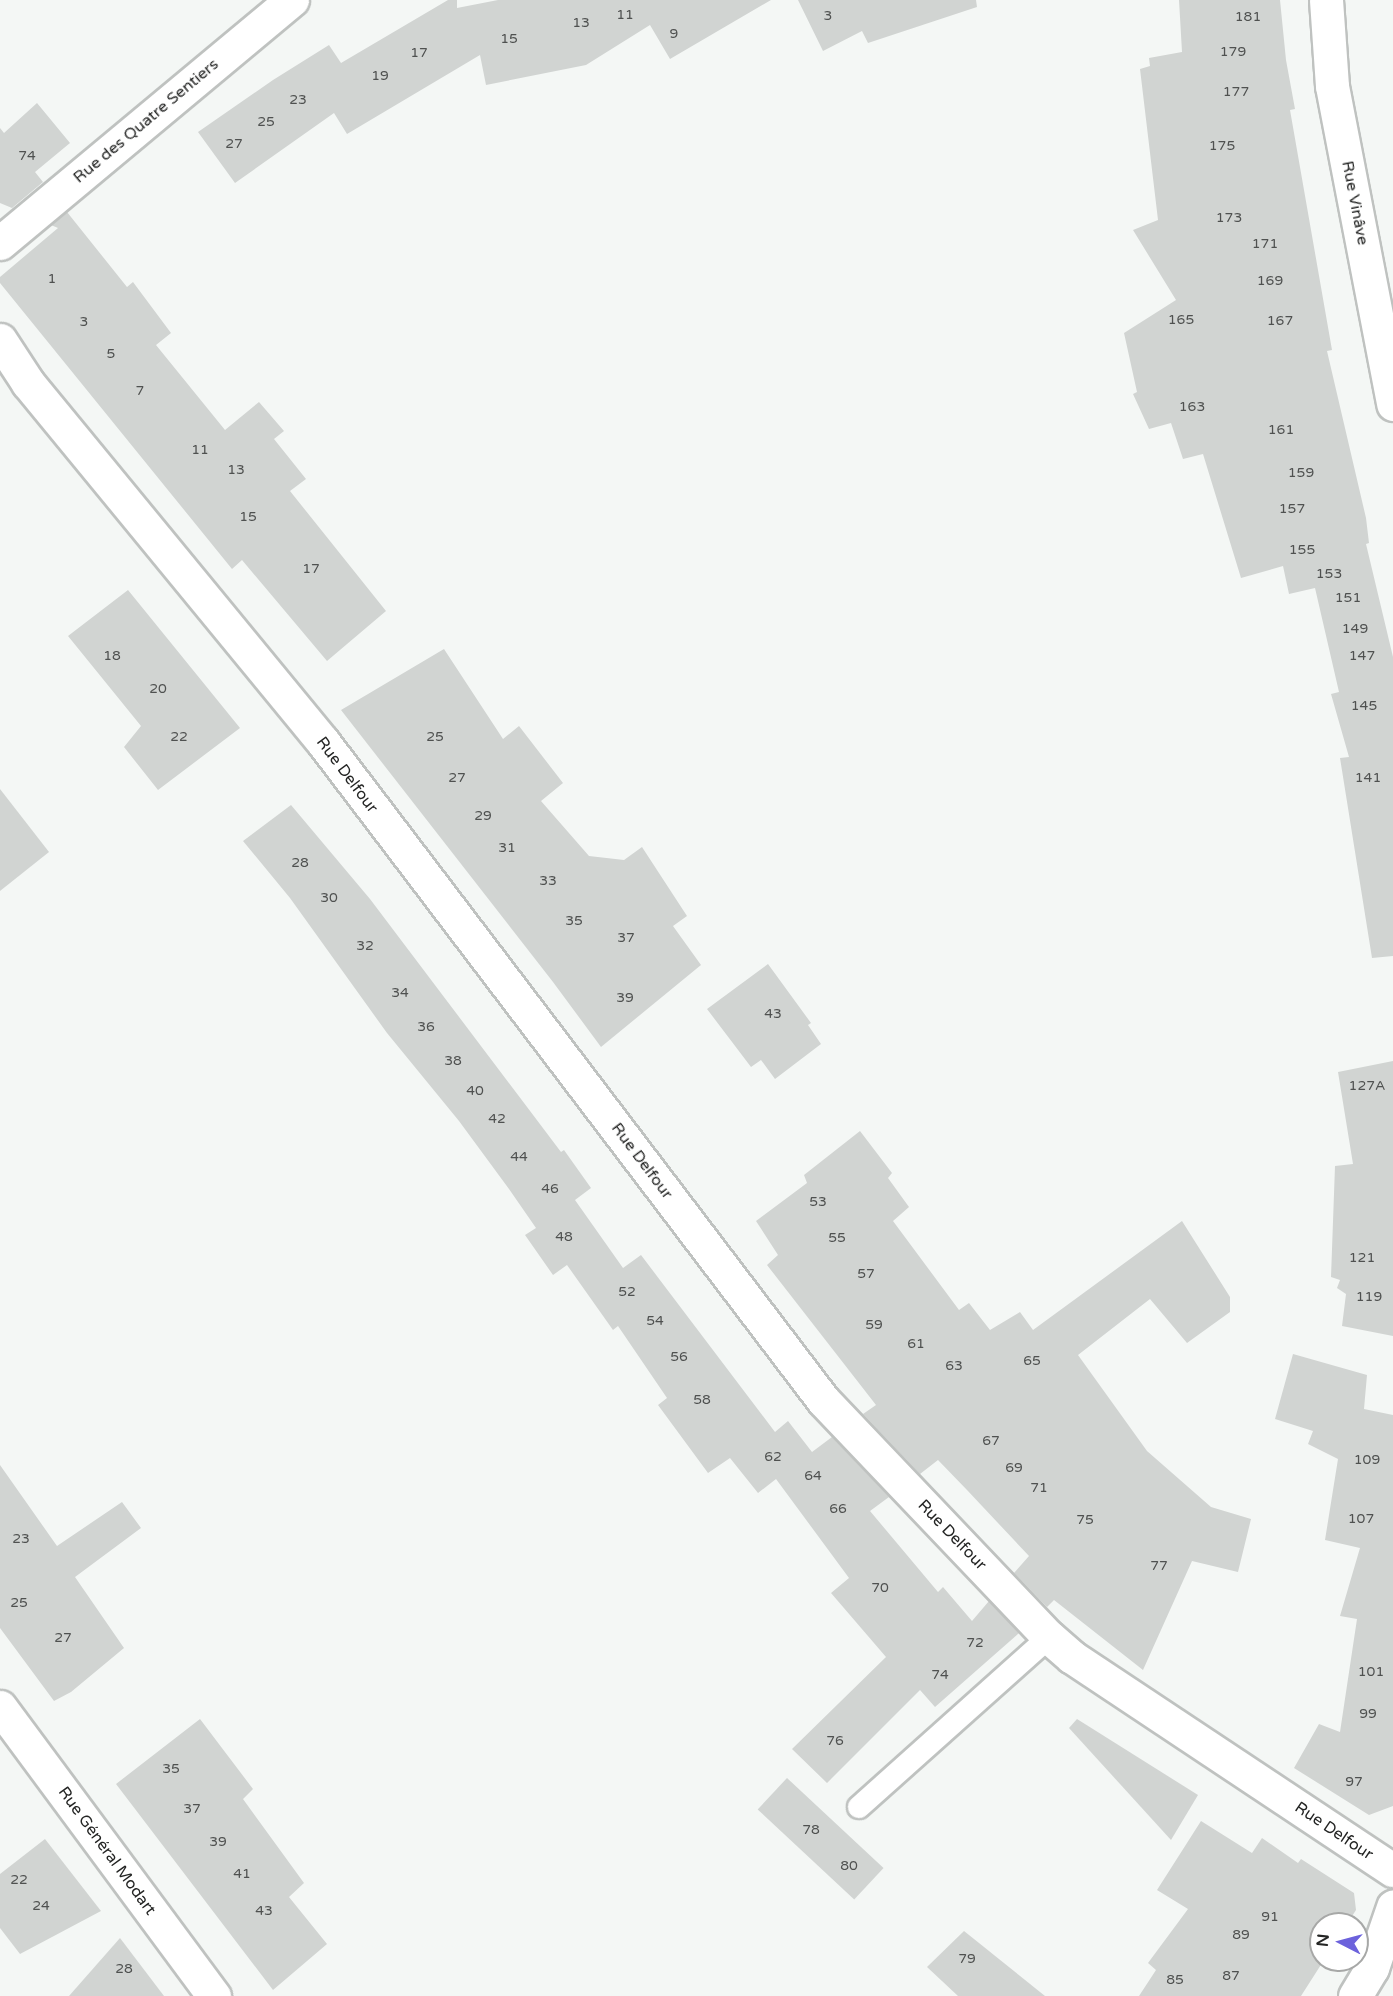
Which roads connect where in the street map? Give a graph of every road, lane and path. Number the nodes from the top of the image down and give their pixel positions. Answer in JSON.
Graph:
{"nodes":[{"id":1,"x":292,"y":0,"type":"edge"},
{"id":2,"x":1326,"y":0,"type":"edge"},
{"id":3,"x":0,"y":243,"type":"edge"},
{"id":4,"x":0,"y":340,"type":"edge"},
{"id":5,"x":1393,"y":404,"type":"edge"},
{"id":6,"x":1050,"y":1637,"type":"junction"},
{"id":7,"x":0,"y":1707,"type":"edge"},
{"id":8,"x":858,"y":1807,"type":"dead end"},
{"id":9,"x":1393,"y":1870,"type":"edge"},
{"id":10,"x":1393,"y":1907,"type":"edge"},
{"id":11,"x":214,"y":1996,"type":"edge"},
{"id":12,"x":1355,"y":1996,"type":"edge"}],
"edges":[{"from":1,"to":3,"type":"street","name":"Rue des Quatre Sentiers"},
{"from":2,"to":5,"type":"street","name":"Rue Vinâve"},
{"from":4,"to":6,"type":"street","name":"Rue Delfour"},
{"from":6,"to":8,"type":"lane"},
{"from":6,"to":9,"type":"street","name":"Rue Delfour"},
{"from":7,"to":11,"type":"street","name":"Rue Général Modart"},
{"from":10,"to":12,"type":"street"}]}
